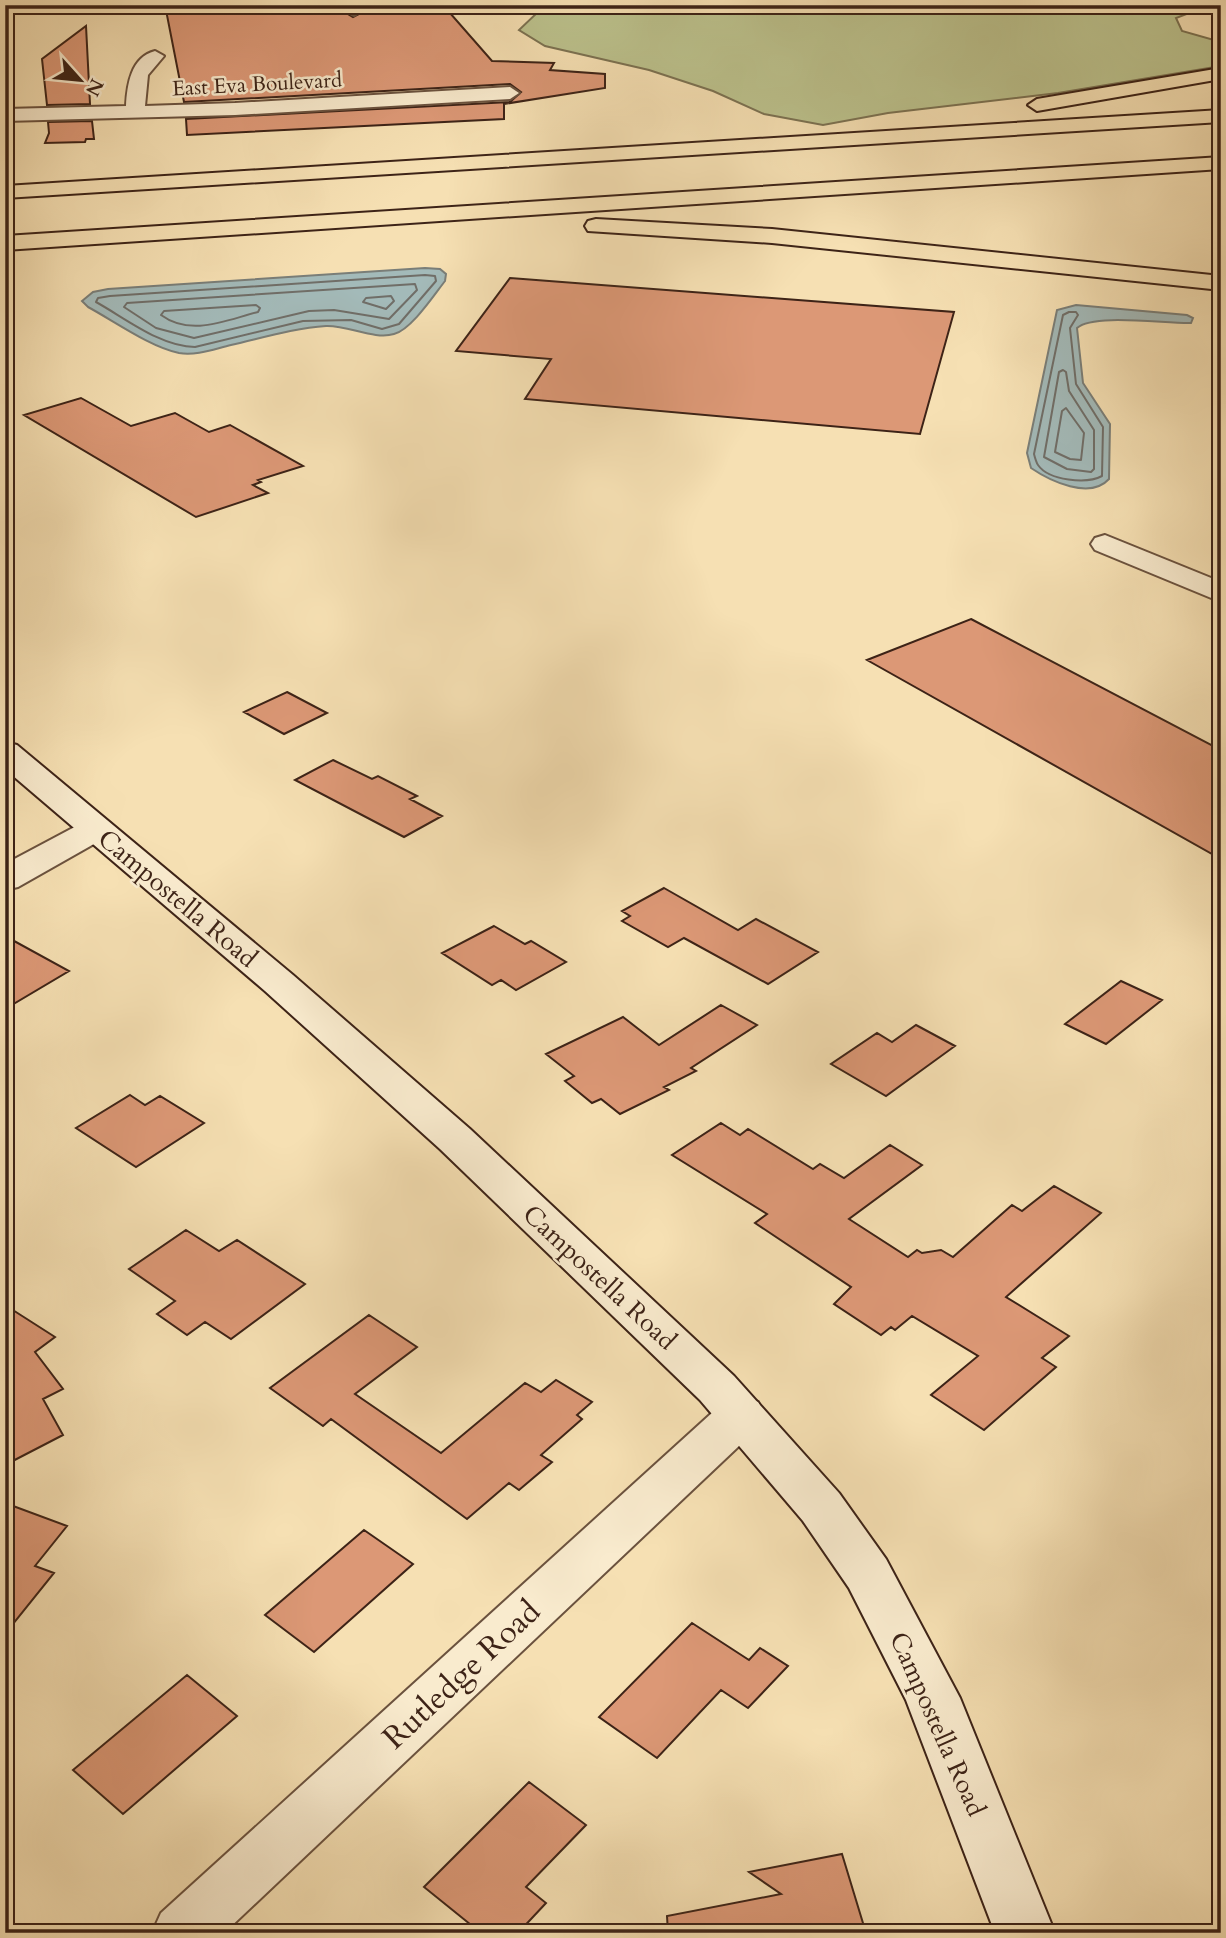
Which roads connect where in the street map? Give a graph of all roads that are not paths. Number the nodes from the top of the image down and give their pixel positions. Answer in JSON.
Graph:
{"nodes":[{"id":1,"x":155,"y":56,"type":"dead end"},
{"id":2,"x":1221,"y":73,"type":"edge"},
{"id":3,"x":510,"y":93,"type":"dead end"},
{"id":4,"x":136,"y":113,"type":"junction"},
{"id":5,"x":5,"y":115,"type":"edge"},
{"id":6,"x":1221,"y":116,"type":"edge"},
{"id":7,"x":1221,"y":163,"type":"edge"},
{"id":8,"x":222,"y":180,"type":"junction"},
{"id":9,"x":5,"y":192,"type":"edge"},
{"id":10,"x":272,"y":227,"type":"junction"},
{"id":11,"x":5,"y":243,"type":"edge"},
{"id":12,"x":1221,"y":283,"type":"edge"},
{"id":13,"x":1105,"y":544,"type":"dead end"},
{"id":14,"x":1221,"y":593,"type":"edge"},
{"id":15,"x":5,"y":752,"type":"edge"},
{"id":16,"x":96,"y":829,"type":"junction"},
{"id":17,"x":5,"y":879,"type":"edge"},
{"id":18,"x":741,"y":1415,"type":"junction"},
{"id":19,"x":182,"y":1933,"type":"edge"},
{"id":20,"x":1025,"y":1933,"type":"edge"}],
"edges":[{"from":1,"to":4,"type":"street"},
{"from":2,"to":8,"type":"highway"},
{"from":3,"to":4,"type":"street","name":"East Eva Boulevard"},
{"from":4,"to":5,"type":"street","name":"East Eva Boulevard"},
{"from":6,"to":8,"type":"highway"},
{"from":7,"to":10,"type":"highway"},
{"from":8,"to":9,"type":"highway"},
{"from":10,"to":11,"type":"highway"},
{"from":10,"to":12,"type":"highway"},
{"from":13,"to":14,"type":"street"},
{"from":15,"to":16,"type":"street","name":"Campostella Road"},
{"from":16,"to":17,"type":"street"},
{"from":16,"to":18,"type":"street","name":"Campostella Road"},
{"from":18,"to":19,"type":"street","name":"Rutledge Road"},
{"from":18,"to":20,"type":"street","name":"Campostella Road"}]}
